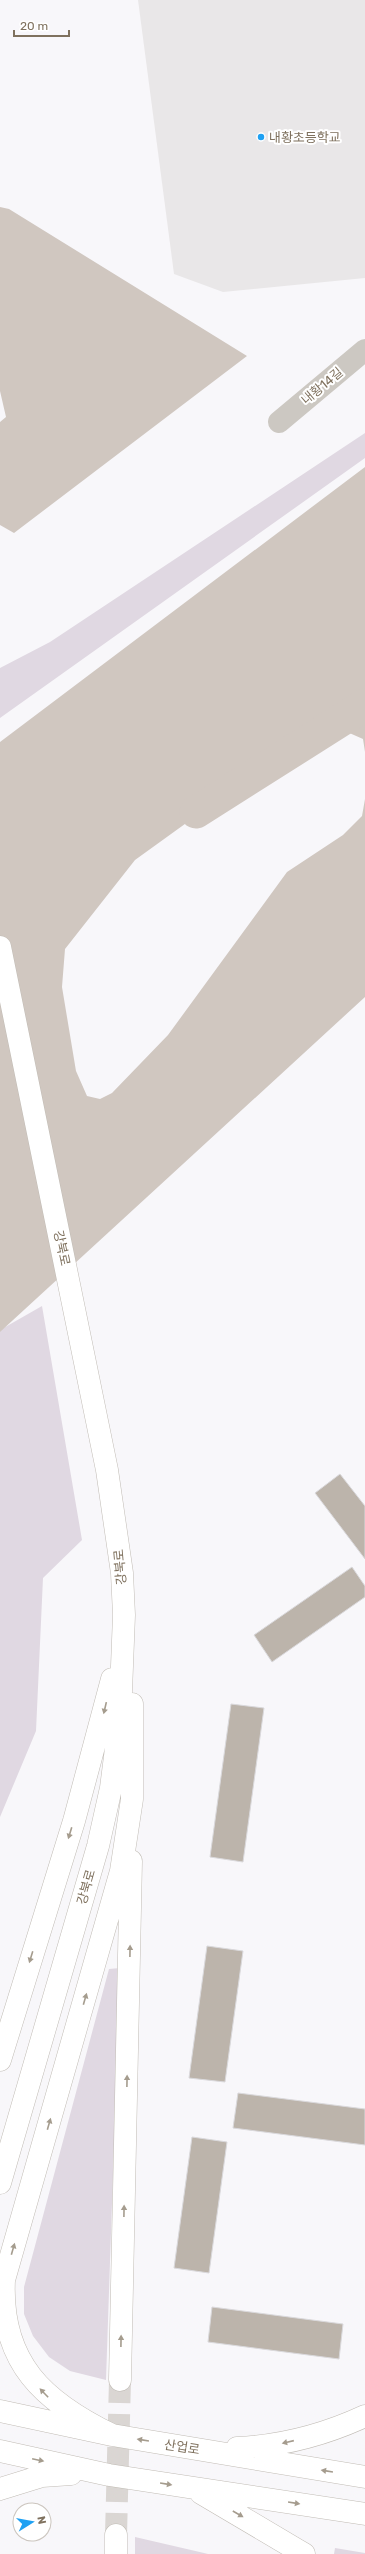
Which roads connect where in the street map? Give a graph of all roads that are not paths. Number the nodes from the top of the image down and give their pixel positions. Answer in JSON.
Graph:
{"nodes":[{"id":1,"x":365,"y":350,"type":"edge"},
{"id":2,"x":279,"y":422,"type":"dead end"},
{"id":3,"x":0,"y":947,"type":"edge"},
{"id":4,"x":124,"y":1615,"type":"junction"},
{"id":5,"x":132,"y":1799,"type":"junction"},
{"id":6,"x":0,"y":2060,"type":"edge"},
{"id":7,"x":0,"y":2183,"type":"edge"},
{"id":8,"x":2,"y":2283,"type":"edge"},
{"id":9,"x":120,"y":2380,"type":"tunnel mouth"},
{"id":10,"x":0,"y":2411,"type":"edge"},
{"id":11,"x":0,"y":2416,"type":"edge"},
{"id":12,"x":22,"y":2416,"type":"junction"},
{"id":13,"x":365,"y":2416,"type":"edge"},
{"id":14,"x":112,"y":2435,"type":"junction"},
{"id":15,"x":198,"y":2450,"type":"junction"},
{"id":16,"x":4,"y":2451,"type":"edge"},
{"id":17,"x":109,"y":2475,"type":"junction"},
{"id":18,"x":365,"y":2477,"type":"edge"},
{"id":19,"x":192,"y":2488,"type":"junction"},
{"id":20,"x":0,"y":2489,"type":"edge"},
{"id":21,"x":365,"y":2514,"type":"edge"},
{"id":22,"x":304,"y":2554,"type":"edge"}],
"edges":[{"from":1,"to":2,"type":"street","name":"내황14길"},
{"from":3,"to":4,"type":"main road","name":"강북로"},
{"from":4,"to":5,"type":"main road"},
{"from":4,"to":6,"type":"main road","one_way":true},
{"from":4,"to":7,"type":"main road","name":"강북로"},
{"from":8,"to":5,"type":"main road","one_way":true},
{"from":9,"to":5,"type":"main road","one_way":true},
{"from":14,"to":8,"type":"main road","one_way":true},
{"from":10,"to":12,"type":"main road","name":"산업로"},
{"from":11,"to":12,"type":"main road"},
{"from":12,"to":14,"type":"main road","name":"산업로"},
{"from":13,"to":15,"type":"main road","one_way":true},
{"from":15,"to":14,"type":"main road","name":"산업로","one_way":true},
{"from":18,"to":15,"type":"main road","name":"산업로","one_way":true},
{"from":16,"to":17,"type":"main road","one_way":true},
{"from":17,"to":19,"type":"main road","one_way":true},
{"from":17,"to":20,"type":"main road"},
{"from":19,"to":21,"type":"main road","one_way":true},
{"from":19,"to":22,"type":"main road","one_way":true}]}
